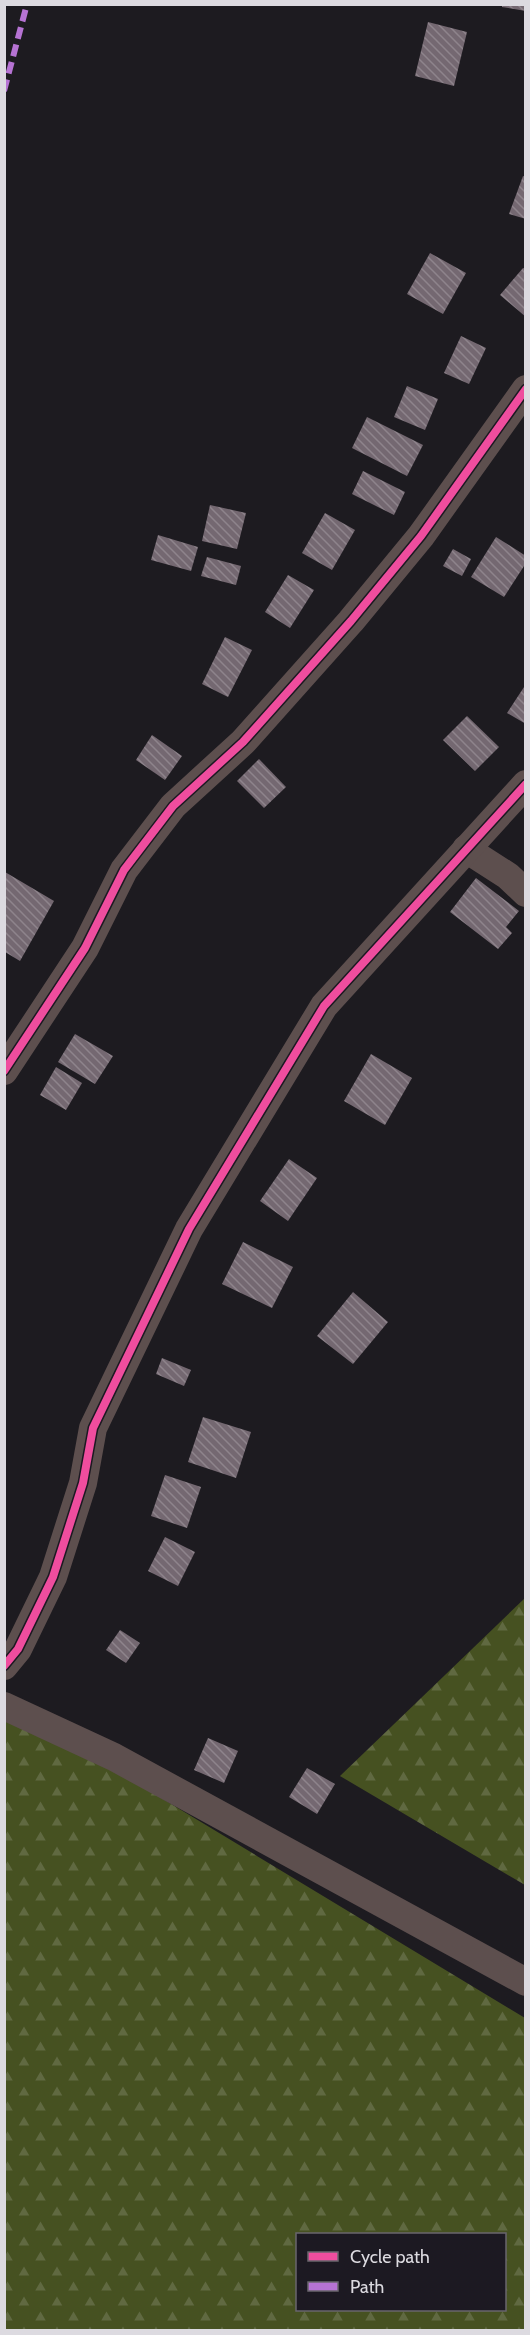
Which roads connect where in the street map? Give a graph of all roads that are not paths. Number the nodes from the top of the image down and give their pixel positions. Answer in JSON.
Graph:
{"nodes":[{"id":1,"x":525,"y":389,"type":"edge"},
{"id":2,"x":525,"y":783,"type":"edge"},
{"id":3,"x":466,"y":849,"type":"junction"},
{"id":4,"x":525,"y":893,"type":"edge"},
{"id":5,"x":4,"y":1071,"type":"edge"},
{"id":6,"x":4,"y":1665,"type":"edge"},
{"id":7,"x":4,"y":1706,"type":"edge"},
{"id":8,"x":525,"y":1982,"type":"edge"}],
"edges":[{"from":1,"to":5,"type":"street"},
{"from":2,"to":3,"type":"street"},
{"from":3,"to":4,"type":"street"},
{"from":3,"to":6,"type":"street"},
{"from":7,"to":8,"type":"street"}]}
